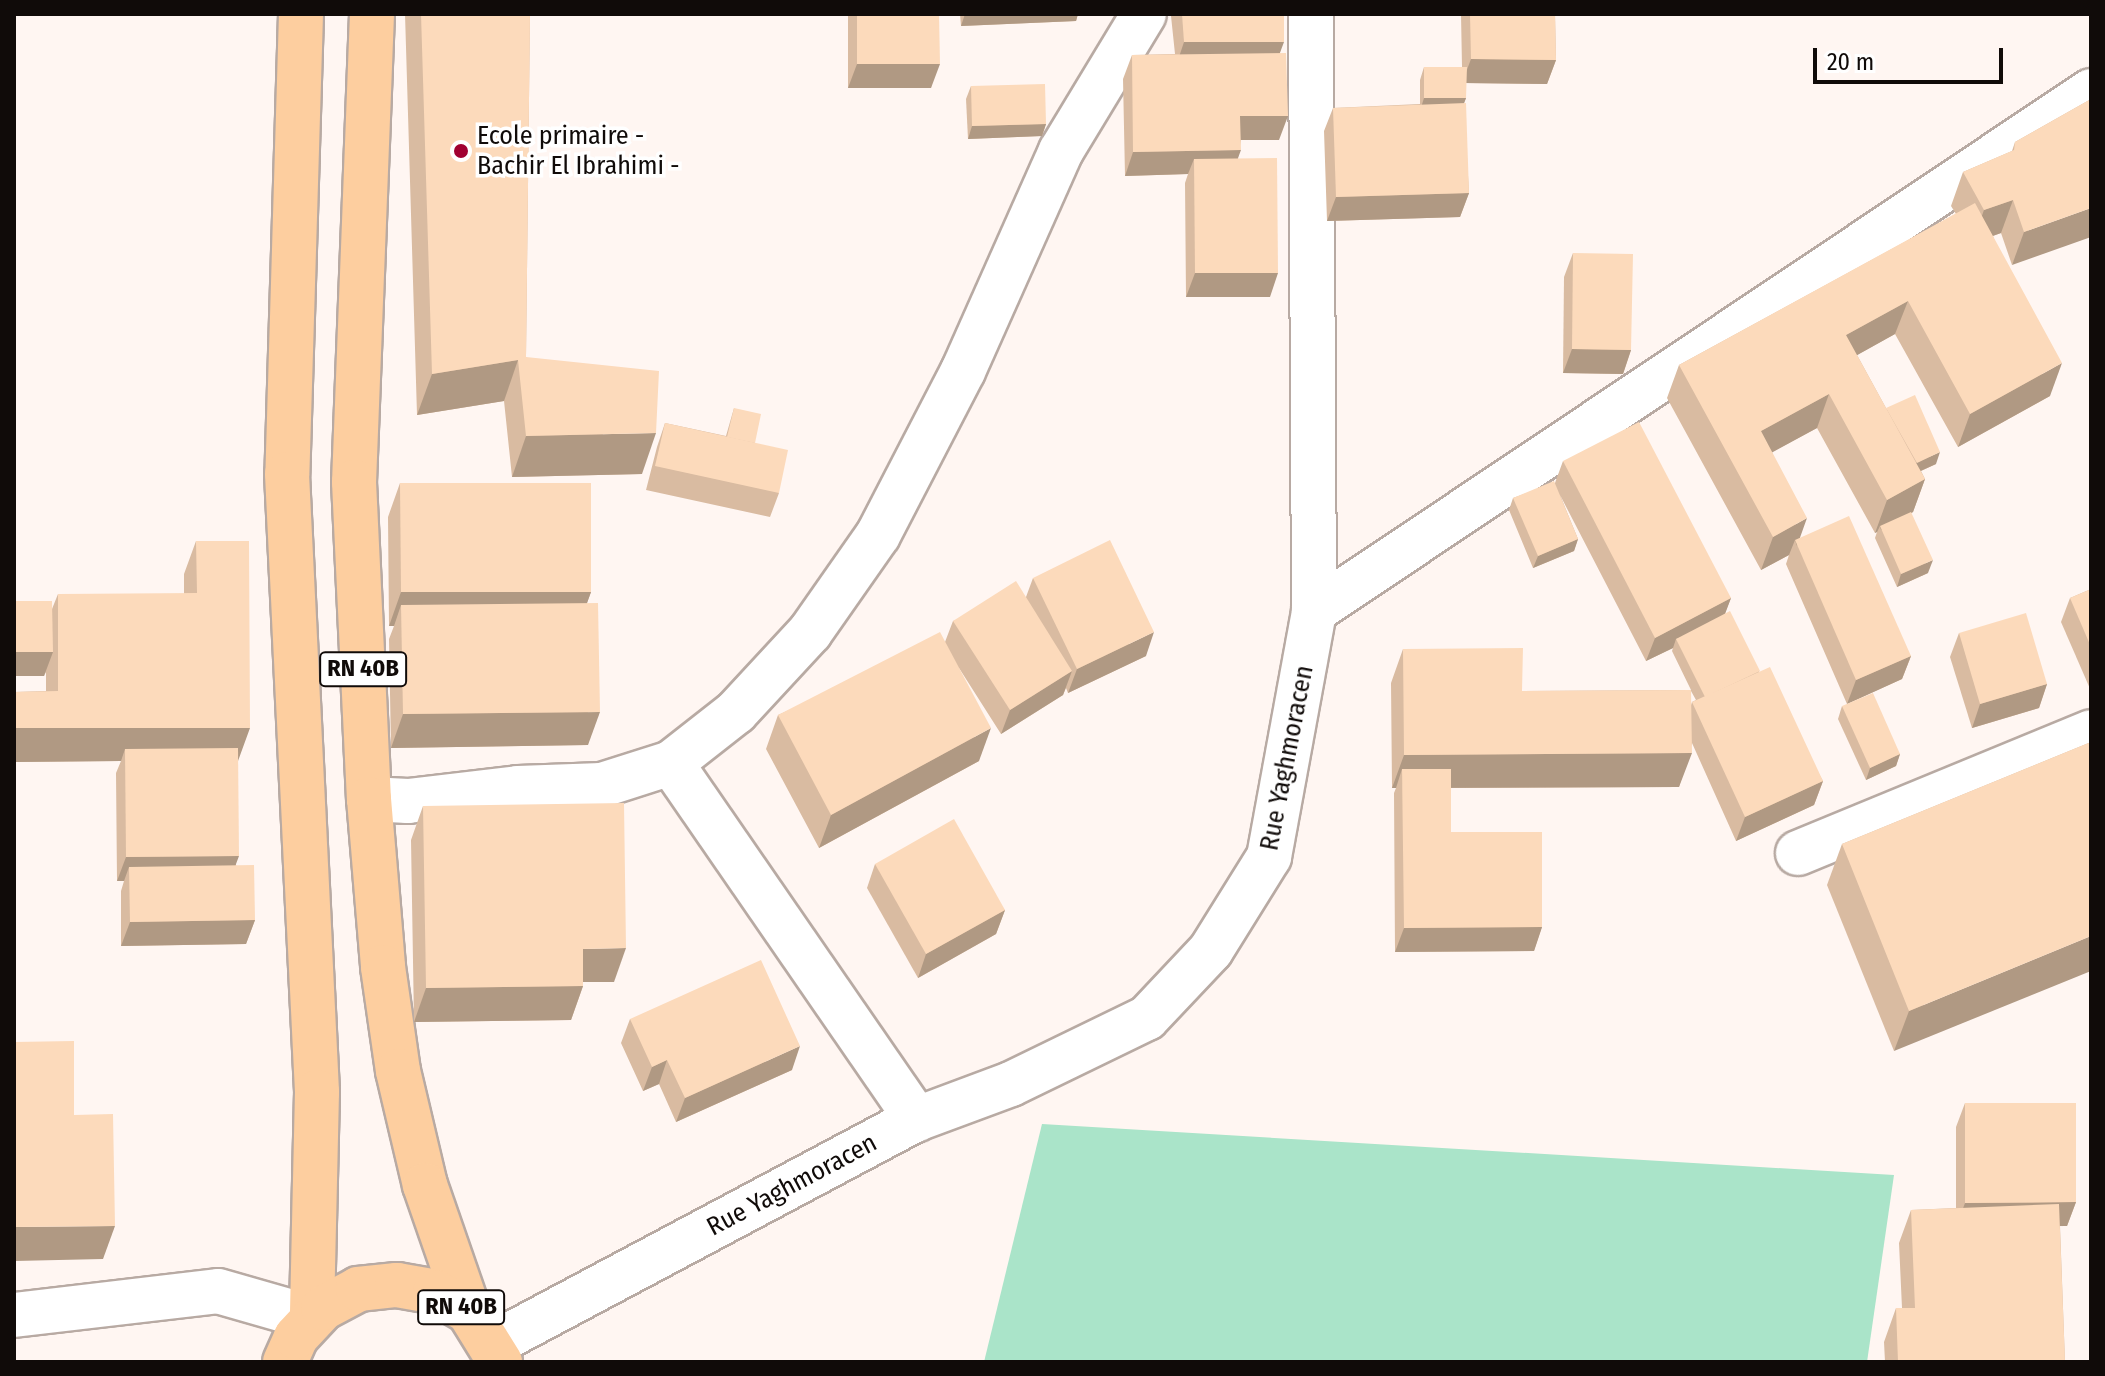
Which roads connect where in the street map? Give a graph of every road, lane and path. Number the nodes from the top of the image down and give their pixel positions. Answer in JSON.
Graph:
{"nodes":[{"id":1,"x":301,"y":14,"type":"edge"},
{"id":2,"x":372,"y":14,"type":"edge"},
{"id":3,"x":1144,"y":14,"type":"edge"},
{"id":4,"x":1311,"y":14,"type":"edge"},
{"id":5,"x":2091,"y":91,"type":"edge"},
{"id":6,"x":1314,"y":611,"type":"junction"},
{"id":7,"x":2091,"y":732,"type":"edge"},
{"id":8,"x":671,"y":763,"type":"junction"},
{"id":9,"x":369,"y":799,"type":"junction"},
{"id":10,"x":1798,"y":853,"type":"dead end"},
{"id":11,"x":917,"y":1119,"type":"junction"},
{"id":12,"x":14,"y":1315,"type":"edge"},
{"id":13,"x":312,"y":1318,"type":"junction"},
{"id":14,"x":487,"y":1339,"type":"edge"},
{"id":15,"x":285,"y":1362,"type":"edge"}],
"edges":[{"from":1,"to":13,"type":"main road","number":"RN 40B"},
{"from":2,"to":9,"type":"main road","number":"RN 40B"},
{"from":3,"to":8,"type":"street"},
{"from":4,"to":6,"type":"street","name":"Rue Yaghmoracen"},
{"from":5,"to":6,"type":"street"},
{"from":6,"to":11,"type":"street","name":"Rue Yaghmoracen"},
{"from":7,"to":10,"type":"street"},
{"from":8,"to":9,"type":"street"},
{"from":8,"to":11,"type":"street"},
{"from":9,"to":14,"type":"main road","number":"RN 40B"},
{"from":11,"to":14,"type":"street","name":"Rue Yaghmoracen"},
{"from":12,"to":13,"type":"street"},
{"from":13,"to":14,"type":"main road","number":"RN 40B"},
{"from":13,"to":15,"type":"main road","number":"RN 40B"}]}
